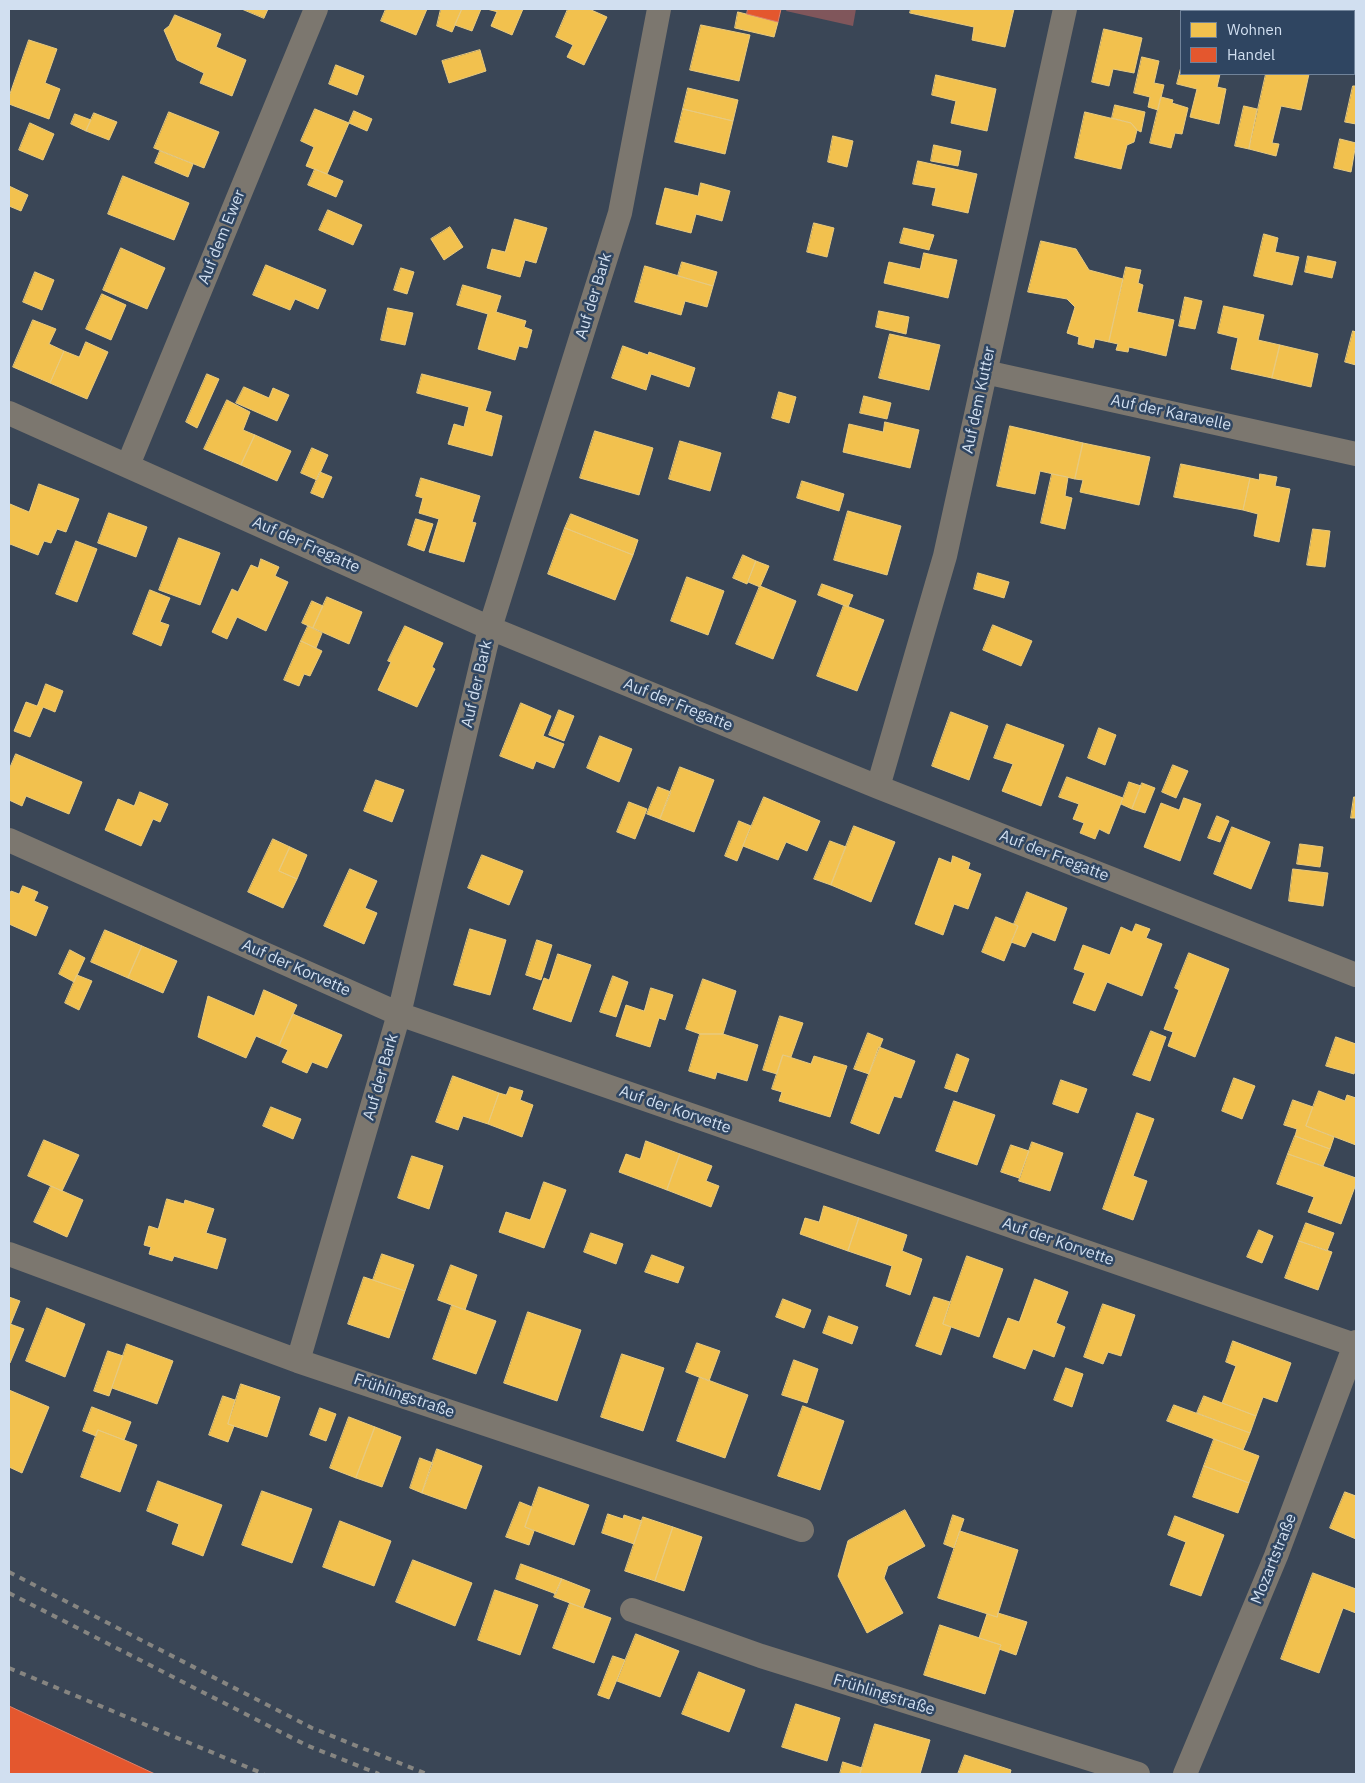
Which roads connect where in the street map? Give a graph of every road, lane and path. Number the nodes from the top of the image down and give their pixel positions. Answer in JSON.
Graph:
{"nodes":[{"id":1,"x":316,"y":9,"type":"edge"},
{"id":2,"x":659,"y":9,"type":"edge"},
{"id":3,"x":1065,"y":9,"type":"edge"},
{"id":4,"x":985,"y":372,"type":"junction"},
{"id":5,"x":9,"y":413,"type":"edge"},
{"id":6,"x":1356,"y":454,"type":"edge"},
{"id":7,"x":128,"y":465,"type":"junction"},
{"id":8,"x":490,"y":628,"type":"junction"},
{"id":9,"x":878,"y":787,"type":"junction"},
{"id":10,"x":9,"y":840,"type":"edge"},
{"id":11,"x":1356,"y":976,"type":"edge"},
{"id":12,"x":399,"y":1014,"type":"junction"},
{"id":13,"x":9,"y":1254,"type":"edge"},
{"id":14,"x":1356,"y":1344,"type":"edge"},
{"id":15,"x":298,"y":1361,"type":"junction"},
{"id":16,"x":802,"y":1530,"type":"dead end"},
{"id":17,"x":632,"y":1610,"type":"dead end"},
{"id":18,"x":1138,"y":1774,"type":"edge"},
{"id":19,"x":1185,"y":1774,"type":"edge"}],
"edges":[{"from":1,"to":7,"type":"street","name":"Auf dem Ewer"},
{"from":2,"to":8,"type":"street","name":"Auf der Bark"},
{"from":3,"to":4,"type":"street","name":"Auf dem Kutter"},
{"from":4,"to":6,"type":"street","name":"Auf der Karavelle"},
{"from":4,"to":9,"type":"street","name":"Auf dem Kutter"},
{"from":5,"to":7,"type":"street","name":"Auf der Fregatte"},
{"from":7,"to":8,"type":"street","name":"Auf der Fregatte"},
{"from":8,"to":9,"type":"street","name":"Auf der Fregatte"},
{"from":8,"to":12,"type":"street","name":"Auf der Bark"},
{"from":9,"to":11,"type":"street","name":"Auf der Fregatte"},
{"from":10,"to":12,"type":"street","name":"Auf der Korvette"},
{"from":12,"to":14,"type":"street","name":"Auf der Korvette"},
{"from":12,"to":15,"type":"street","name":"Auf der Bark"},
{"from":13,"to":15,"type":"street","name":"Frühlingstraße"},
{"from":14,"to":19,"type":"street","name":"Mozartstraße"},
{"from":15,"to":16,"type":"street","name":"Frühlingstraße"},
{"from":17,"to":18,"type":"street","name":"Frühlingstraße"}]}
